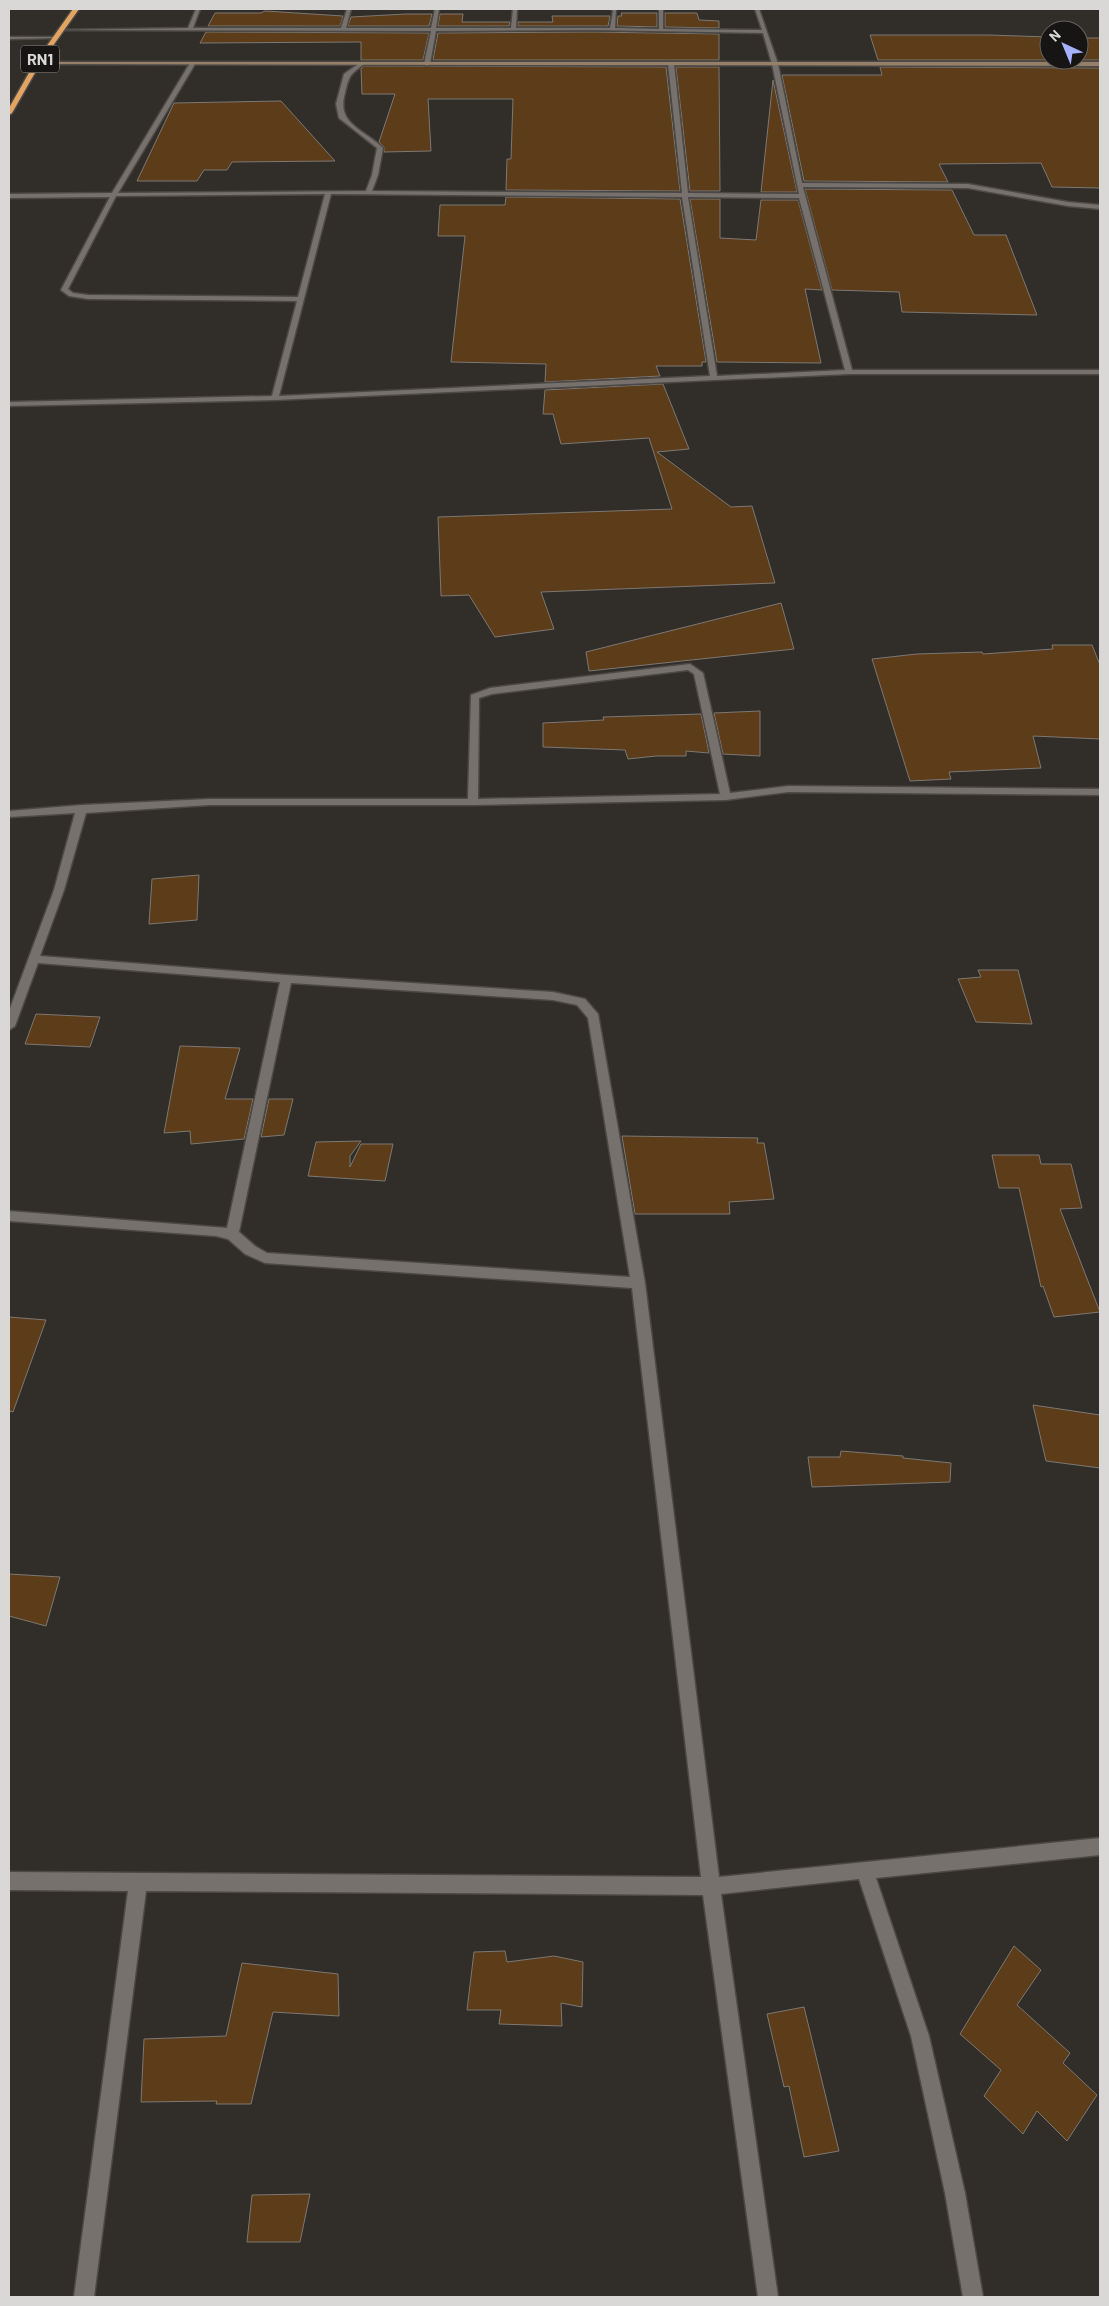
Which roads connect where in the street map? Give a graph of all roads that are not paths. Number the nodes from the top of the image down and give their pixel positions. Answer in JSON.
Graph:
{"nodes":[{"id":1,"x":76,"y":9,"type":"edge"},
{"id":2,"x":198,"y":9,"type":"edge"},
{"id":3,"x":349,"y":9,"type":"edge"},
{"id":4,"x":437,"y":9,"type":"edge"},
{"id":5,"x":515,"y":9,"type":"edge"},
{"id":6,"x":613,"y":9,"type":"edge"},
{"id":7,"x":661,"y":9,"type":"edge"},
{"id":8,"x":757,"y":9,"type":"edge"},
{"id":9,"x":343,"y":29,"type":"junction"},
{"id":10,"x":433,"y":29,"type":"junction"},
{"id":11,"x":513,"y":29,"type":"junction"},
{"id":12,"x":612,"y":29,"type":"junction"},
{"id":13,"x":60,"y":30,"type":"junction"},
{"id":14,"x":190,"y":30,"type":"junction"},
{"id":15,"x":661,"y":30,"type":"junction"},
{"id":16,"x":763,"y":32,"type":"junction"},
{"id":17,"x":9,"y":38,"type":"edge"},
{"id":18,"x":54,"y":38,"type":"junction"},
{"id":19,"x":37,"y":64,"type":"junction"},
{"id":20,"x":192,"y":64,"type":"junction"},
{"id":21,"x":361,"y":64,"type":"junction"},
{"id":22,"x":427,"y":64,"type":"junction"},
{"id":23,"x":671,"y":64,"type":"junction"},
{"id":24,"x":775,"y":64,"type":"junction"},
{"id":25,"x":1100,"y":64,"type":"edge"},
{"id":26,"x":9,"y":112,"type":"edge"},
{"id":27,"x":800,"y":185,"type":"junction"},
{"id":28,"x":328,"y":192,"type":"junction"},
{"id":29,"x":368,"y":193,"type":"junction"},
{"id":30,"x":685,"y":195,"type":"junction"},
{"id":31,"x":9,"y":196,"type":"edge"},
{"id":32,"x":114,"y":196,"type":"junction"},
{"id":33,"x":802,"y":196,"type":"junction"},
{"id":34,"x":1100,"y":207,"type":"edge"},
{"id":35,"x":300,"y":299,"type":"junction"},
{"id":36,"x":849,"y":372,"type":"junction"},
{"id":37,"x":1100,"y":372,"type":"edge"},
{"id":38,"x":714,"y":379,"type":"junction"},
{"id":39,"x":275,"y":398,"type":"junction"},
{"id":40,"x":9,"y":404,"type":"edge"},
{"id":41,"x":1100,"y":792,"type":"edge"},
{"id":42,"x":726,"y":797,"type":"junction"},
{"id":43,"x":473,"y":802,"type":"junction"},
{"id":44,"x":82,"y":808,"type":"junction"},
{"id":45,"x":9,"y":814,"type":"edge"},
{"id":46,"x":35,"y":959,"type":"junction"},
{"id":47,"x":286,"y":979,"type":"junction"},
{"id":48,"x":9,"y":1026,"type":"edge"},
{"id":49,"x":9,"y":1216,"type":"edge"},
{"id":50,"x":232,"y":1234,"type":"junction"},
{"id":51,"x":638,"y":1283,"type":"junction"},
{"id":52,"x":1100,"y":1846,"type":"edge"},
{"id":53,"x":864,"y":1869,"type":"junction"},
{"id":54,"x":9,"y":1881,"type":"edge"},
{"id":55,"x":138,"y":1882,"type":"junction"},
{"id":56,"x":711,"y":1886,"type":"junction"},
{"id":57,"x":84,"y":2297,"type":"edge"},
{"id":58,"x":768,"y":2297,"type":"edge"},
{"id":59,"x":973,"y":2297,"type":"edge"}],
"edges":[{"from":1,"to":13,"type":"highway","number":"RN1"},
{"from":2,"to":14,"type":"street"},
{"from":3,"to":9,"type":"street"},
{"from":4,"to":10,"type":"street"},
{"from":5,"to":11,"type":"street"},
{"from":6,"to":12,"type":"street"},
{"from":7,"to":15,"type":"street"},
{"from":8,"to":16,"type":"street"},
{"from":9,"to":10,"type":"street"},
{"from":9,"to":14,"type":"street"},
{"from":10,"to":11,"type":"street"},
{"from":10,"to":22,"type":"street"},
{"from":11,"to":12,"type":"street"},
{"from":12,"to":15,"type":"street"},
{"from":13,"to":14,"type":"street"},
{"from":13,"to":18,"type":"highway","number":"RN1"},
{"from":15,"to":16,"type":"street"},
{"from":16,"to":24,"type":"street"},
{"from":17,"to":18,"type":"street"},
{"from":18,"to":19,"type":"highway","number":"RN1"},
{"from":19,"to":20,"type":"street"},
{"from":19,"to":26,"type":"highway","number":"RN1"},
{"from":20,"to":21,"type":"street"},
{"from":20,"to":32,"type":"street"},
{"from":21,"to":22,"type":"street"},
{"from":21,"to":29,"type":"street"},
{"from":22,"to":23,"type":"street"},
{"from":23,"to":24,"type":"street"},
{"from":23,"to":30,"type":"street"},
{"from":24,"to":25,"type":"street"},
{"from":24,"to":27,"type":"street"},
{"from":27,"to":33,"type":"street"},
{"from":27,"to":34,"type":"street"},
{"from":28,"to":29,"type":"street"},
{"from":28,"to":32,"type":"street"},
{"from":28,"to":35,"type":"street"},
{"from":29,"to":30,"type":"street"},
{"from":30,"to":33,"type":"street"},
{"from":30,"to":38,"type":"street"},
{"from":31,"to":32,"type":"street"},
{"from":32,"to":35,"type":"street"},
{"from":33,"to":36,"type":"street"},
{"from":35,"to":39,"type":"street"},
{"from":36,"to":37,"type":"street"},
{"from":36,"to":38,"type":"street"},
{"from":38,"to":39,"type":"street"},
{"from":39,"to":40,"type":"street"},
{"from":41,"to":42,"type":"street"},
{"from":42,"to":43,"type":"street"},
{"from":42,"to":43,"type":"street"},
{"from":43,"to":44,"type":"street"},
{"from":44,"to":45,"type":"street"},
{"from":44,"to":46,"type":"street"},
{"from":46,"to":47,"type":"street"},
{"from":46,"to":48,"type":"street"},
{"from":47,"to":50,"type":"street"},
{"from":47,"to":51,"type":"street"},
{"from":49,"to":50,"type":"street"},
{"from":50,"to":51,"type":"street"},
{"from":51,"to":56,"type":"street"},
{"from":52,"to":53,"type":"street"},
{"from":53,"to":56,"type":"street"},
{"from":53,"to":59,"type":"street"},
{"from":54,"to":55,"type":"street"},
{"from":55,"to":56,"type":"street"},
{"from":55,"to":57,"type":"street"},
{"from":56,"to":58,"type":"street"}]}
